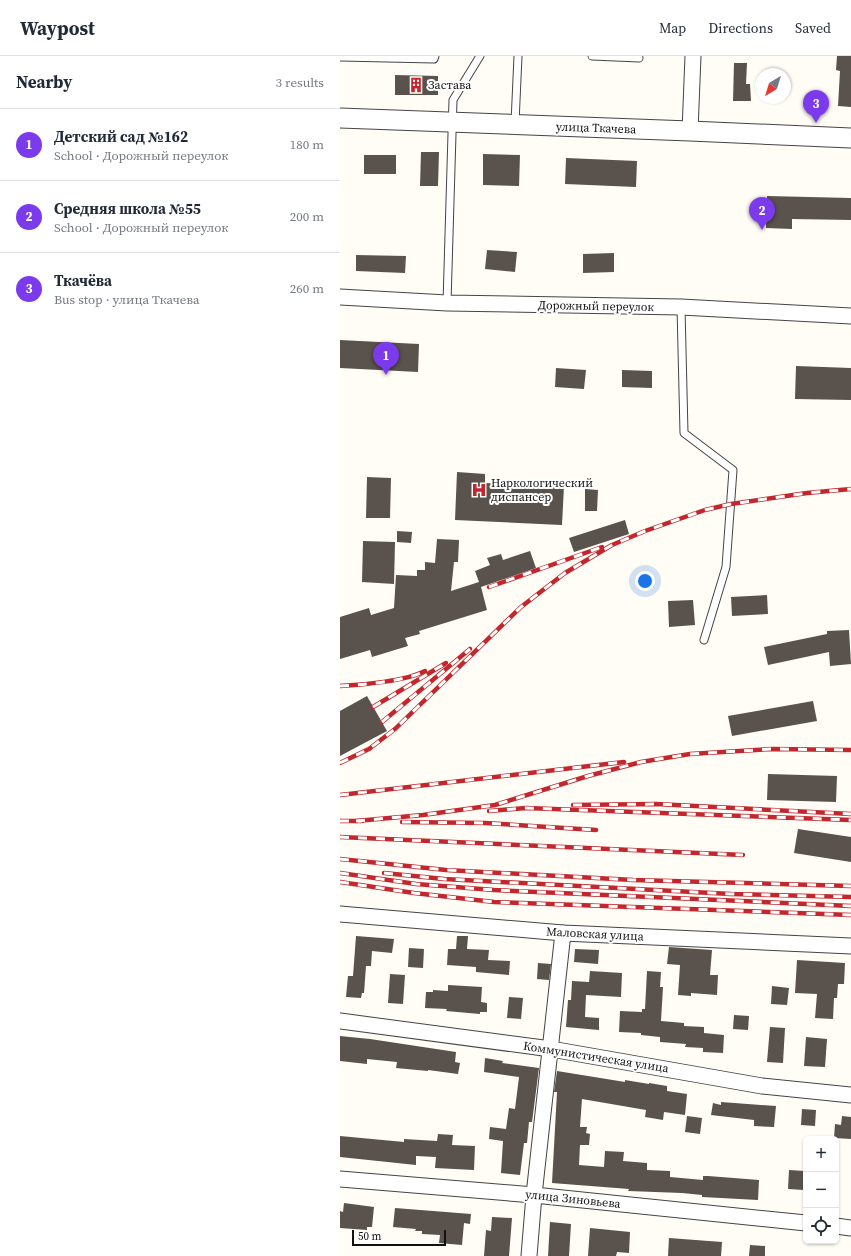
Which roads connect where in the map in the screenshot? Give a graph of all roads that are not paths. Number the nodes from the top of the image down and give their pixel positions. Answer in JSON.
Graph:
{"nodes":[{"id":1,"x":435,"y":56,"type":"edge"},
{"id":2,"x":480,"y":56,"type":"edge"},
{"id":3,"x":518,"y":56,"type":"edge"},
{"id":4,"x":592,"y":56,"type":"edge"},
{"id":5,"x":693,"y":56,"type":"edge"},
{"id":6,"x":340,"y":57,"type":"edge"},
{"id":7,"x":639,"y":58,"type":"dead end"},
{"id":8,"x":340,"y":118,"type":"edge"},
{"id":9,"x":452,"y":123,"type":"junction"},
{"id":10,"x":515,"y":126,"type":"junction"},
{"id":11,"x":690,"y":131,"type":"junction"},
{"id":12,"x":851,"y":138,"type":"edge"},
{"id":13,"x":340,"y":297,"type":"edge"},
{"id":14,"x":447,"y":303,"type":"junction"},
{"id":15,"x":681,"y":307,"type":"junction"},
{"id":16,"x":851,"y":316,"type":"edge"},
{"id":17,"x":704,"y":640,"type":"dead end"},
{"id":18,"x":340,"y":914,"type":"edge"},
{"id":19,"x":563,"y":933,"type":"junction"},
{"id":20,"x":851,"y":946,"type":"edge"},
{"id":21,"x":340,"y":1021,"type":"edge"},
{"id":22,"x":551,"y":1049,"type":"junction"},
{"id":23,"x":851,"y":1095,"type":"edge"},
{"id":24,"x":340,"y":1179,"type":"edge"},
{"id":25,"x":534,"y":1195,"type":"junction"},
{"id":26,"x":803,"y":1223,"type":"edge"},
{"id":27,"x":839,"y":1226,"type":"edge"},
{"id":28,"x":851,"y":1228,"type":"edge"},
{"id":29,"x":530,"y":1256,"type":"edge"}],
"edges":[{"from":1,"to":6,"type":"lane"},
{"from":2,"to":9,"type":"lane"},
{"from":3,"to":10,"type":"lane"},
{"from":4,"to":7,"type":"lane"},
{"from":5,"to":11,"type":"street"},
{"from":8,"to":9,"type":"street","name":"улица Ткачева"},
{"from":9,"to":10,"type":"street","name":"улица Ткачева"},
{"from":9,"to":14,"type":"lane"},
{"from":10,"to":11,"type":"street","name":"улица Ткачева"},
{"from":11,"to":12,"type":"street","name":"улица Ткачева"},
{"from":13,"to":14,"type":"street","name":"Дорожный переулок"},
{"from":14,"to":15,"type":"street","name":"Дорожный переулок"},
{"from":15,"to":16,"type":"street","name":"Дорожный переулок"},
{"from":15,"to":17,"type":"lane"},
{"from":18,"to":19,"type":"street","name":"Маловская улица"},
{"from":19,"to":20,"type":"street","name":"Маловская улица"},
{"from":19,"to":22,"type":"street"},
{"from":21,"to":22,"type":"street","name":"Коммунистическая улица"},
{"from":22,"to":23,"type":"street","name":"Коммунистическая улица"},
{"from":22,"to":25,"type":"street"},
{"from":24,"to":25,"type":"street","name":"улица Зиновьева"},
{"from":25,"to":26,"type":"street","name":"улица Зиновьева"},
{"from":25,"to":29,"type":"street"},
{"from":27,"to":28,"type":"street"}]}
